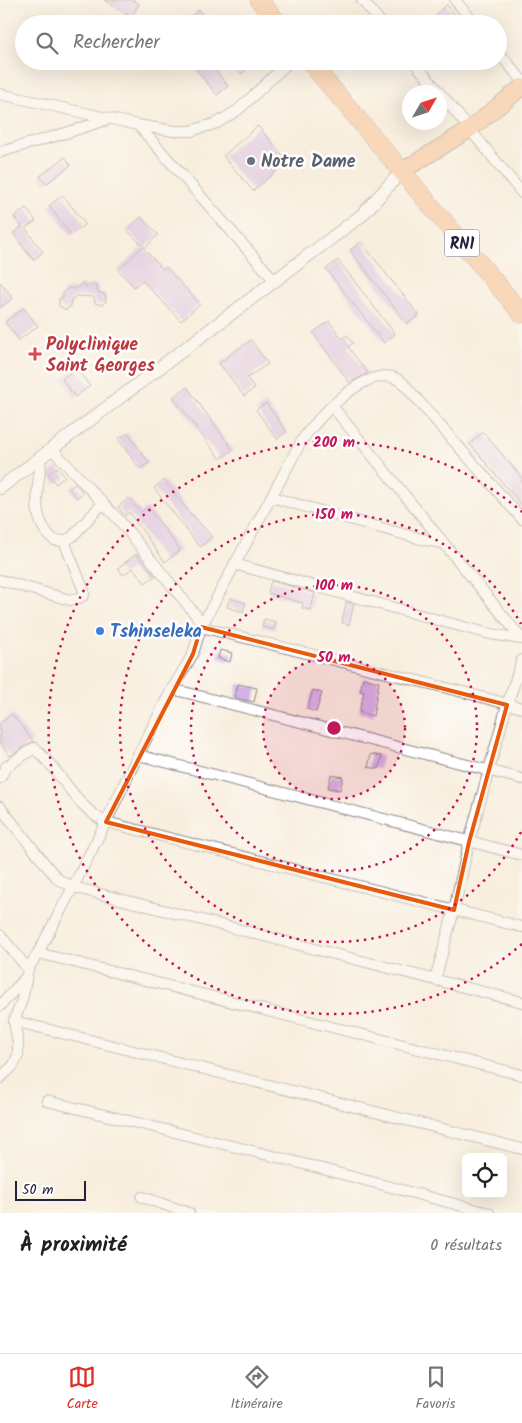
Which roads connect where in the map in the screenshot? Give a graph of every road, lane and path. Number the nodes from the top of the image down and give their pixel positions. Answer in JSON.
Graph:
{"nodes":[{"id":1,"x":259,"y":0,"type":"edge"},
{"id":2,"x":362,"y":0,"type":"edge"},
{"id":3,"x":455,"y":0,"type":"edge"},
{"id":4,"x":271,"y":15,"type":"edge"},
{"id":5,"x":374,"y":15,"type":"edge"},
{"id":6,"x":468,"y":15,"type":"edge"},
{"id":7,"x":507,"y":62,"type":"edge"},
{"id":8,"x":280,"y":70,"type":"edge"},
{"id":9,"x":317,"y":70,"type":"edge"},
{"id":10,"x":420,"y":70,"type":"edge"},
{"id":11,"x":522,"y":80,"type":"edge"},
{"id":12,"x":432,"y":85,"type":"edge"},
{"id":13,"x":522,"y":86,"type":"edge"},
{"id":14,"x":0,"y":94,"type":"edge"},
{"id":15,"x":447,"y":102,"type":"edge"},
{"id":16,"x":111,"y":118,"type":"junction"},
{"id":17,"x":138,"y":125,"type":"junction"},
{"id":18,"x":470,"y":129,"type":"junction"},
{"id":19,"x":0,"y":152,"type":"edge"},
{"id":20,"x":402,"y":172,"type":"junction"},
{"id":21,"x":522,"y":193,"type":"edge"},
{"id":22,"x":275,"y":281,"type":"junction"},
{"id":23,"x":522,"y":314,"type":"edge"},
{"id":24,"x":332,"y":406,"type":"junction"},
{"id":25,"x":46,"y":452,"type":"junction"},
{"id":26,"x":0,"y":488,"type":"edge"},
{"id":27,"x":271,"y":497,"type":"junction"},
{"id":28,"x":102,"y":504,"type":"junction"},
{"id":29,"x":522,"y":519,"type":"edge"},
{"id":30,"x":64,"y":541,"type":"junction"},
{"id":31,"x":442,"y":543,"type":"junction"},
{"id":32,"x":234,"y":564,"type":"junction"},
{"id":33,"x":0,"y":580,"type":"edge"},
{"id":34,"x":202,"y":626,"type":"junction"},
{"id":35,"x":522,"y":639,"type":"edge"},
{"id":36,"x":522,"y":660,"type":"edge"},
{"id":37,"x":172,"y":689,"type":"junction"},
{"id":38,"x":508,"y":705,"type":"junction"},
{"id":39,"x":522,"y":708,"type":"edge"},
{"id":40,"x":138,"y":754,"type":"junction"},
{"id":41,"x":489,"y":770,"type":"junction"},
{"id":42,"x":0,"y":778,"type":"edge"},
{"id":43,"x":522,"y":779,"type":"edge"},
{"id":44,"x":0,"y":807,"type":"edge"},
{"id":45,"x":106,"y":822,"type":"junction"},
{"id":46,"x":468,"y":842,"type":"junction"},
{"id":47,"x":522,"y":855,"type":"edge"},
{"id":48,"x":73,"y":887,"type":"junction"},
{"id":49,"x":454,"y":910,"type":"junction"},
{"id":50,"x":522,"y":927,"type":"edge"},
{"id":51,"x":0,"y":935,"type":"edge"},
{"id":52,"x":38,"y":953,"type":"junction"},
{"id":53,"x":26,"y":973,"type":"junction"},
{"id":54,"x":435,"y":980,"type":"junction"},
{"id":55,"x":522,"y":1002,"type":"edge"},
{"id":56,"x":0,"y":1006,"type":"edge"},
{"id":57,"x":14,"y":1021,"type":"junction"},
{"id":58,"x":522,"y":1075,"type":"edge"},
{"id":59,"x":0,"y":1078,"type":"edge"},
{"id":60,"x":47,"y":1101,"type":"dead end"},
{"id":61,"x":522,"y":1149,"type":"edge"},
{"id":62,"x":142,"y":1197,"type":"dead end"},
{"id":63,"x":190,"y":1213,"type":"edge"},
{"id":64,"x":489,"y":1213,"type":"edge"}],
"edges":[{"from":1,"to":4,"type":"highway"},
{"from":2,"to":5,"type":"street"},
{"from":3,"to":6,"type":"street"},
{"from":7,"to":11,"type":"street"},
{"from":8,"to":17,"type":"street"},
{"from":9,"to":20,"type":"highway","number":"RN1"},
{"from":10,"to":12,"type":"street"},
{"from":13,"to":18,"type":"main road"},
{"from":14,"to":16,"type":"street"},
{"from":15,"to":18,"type":"street"},
{"from":16,"to":17,"type":"street"},
{"from":16,"to":19,"type":"street"},
{"from":17,"to":22,"type":"street"},
{"from":18,"to":20,"type":"main road"},
{"from":18,"to":21,"type":"street"},
{"from":20,"to":22,"type":"street"},
{"from":20,"to":23,"type":"highway","number":"RN1"},
{"from":22,"to":25,"type":"street"},
{"from":24,"to":27,"type":"street"},
{"from":24,"to":29,"type":"street"},
{"from":24,"to":31,"type":"street"},
{"from":25,"to":26,"type":"street"},
{"from":25,"to":28,"type":"street"},
{"from":25,"to":30,"type":"street"},
{"from":27,"to":31,"type":"street"},
{"from":27,"to":32,"type":"street"},
{"from":28,"to":30,"type":"street"},
{"from":28,"to":34,"type":"street"},
{"from":30,"to":33,"type":"street"},
{"from":31,"to":35,"type":"street"},
{"from":32,"to":34,"type":"street"},
{"from":32,"to":35,"type":"street"},
{"from":34,"to":37,"type":"street"},
{"from":34,"to":38,"type":"street"},
{"from":36,"to":38,"type":"street"},
{"from":37,"to":40,"type":"street"},
{"from":37,"to":41,"type":"street"},
{"from":38,"to":39,"type":"street"},
{"from":38,"to":41,"type":"street"},
{"from":40,"to":45,"type":"street"},
{"from":40,"to":46,"type":"street"},
{"from":41,"to":43,"type":"street"},
{"from":41,"to":46,"type":"street"},
{"from":42,"to":45,"type":"street"},
{"from":44,"to":48,"type":"street"},
{"from":45,"to":48,"type":"street"},
{"from":45,"to":49,"type":"street"},
{"from":46,"to":47,"type":"street"},
{"from":46,"to":49,"type":"street"},
{"from":48,"to":52,"type":"street"},
{"from":48,"to":54,"type":"street"},
{"from":49,"to":50,"type":"street"},
{"from":49,"to":54,"type":"street"},
{"from":51,"to":53,"type":"street"},
{"from":52,"to":53,"type":"street"},
{"from":52,"to":58,"type":"street"},
{"from":53,"to":56,"type":"street"},
{"from":53,"to":57,"type":"street"},
{"from":54,"to":55,"type":"street"},
{"from":57,"to":59,"type":"street"},
{"from":57,"to":61,"type":"street"},
{"from":60,"to":64,"type":"street"},
{"from":62,"to":63,"type":"street"}]}
